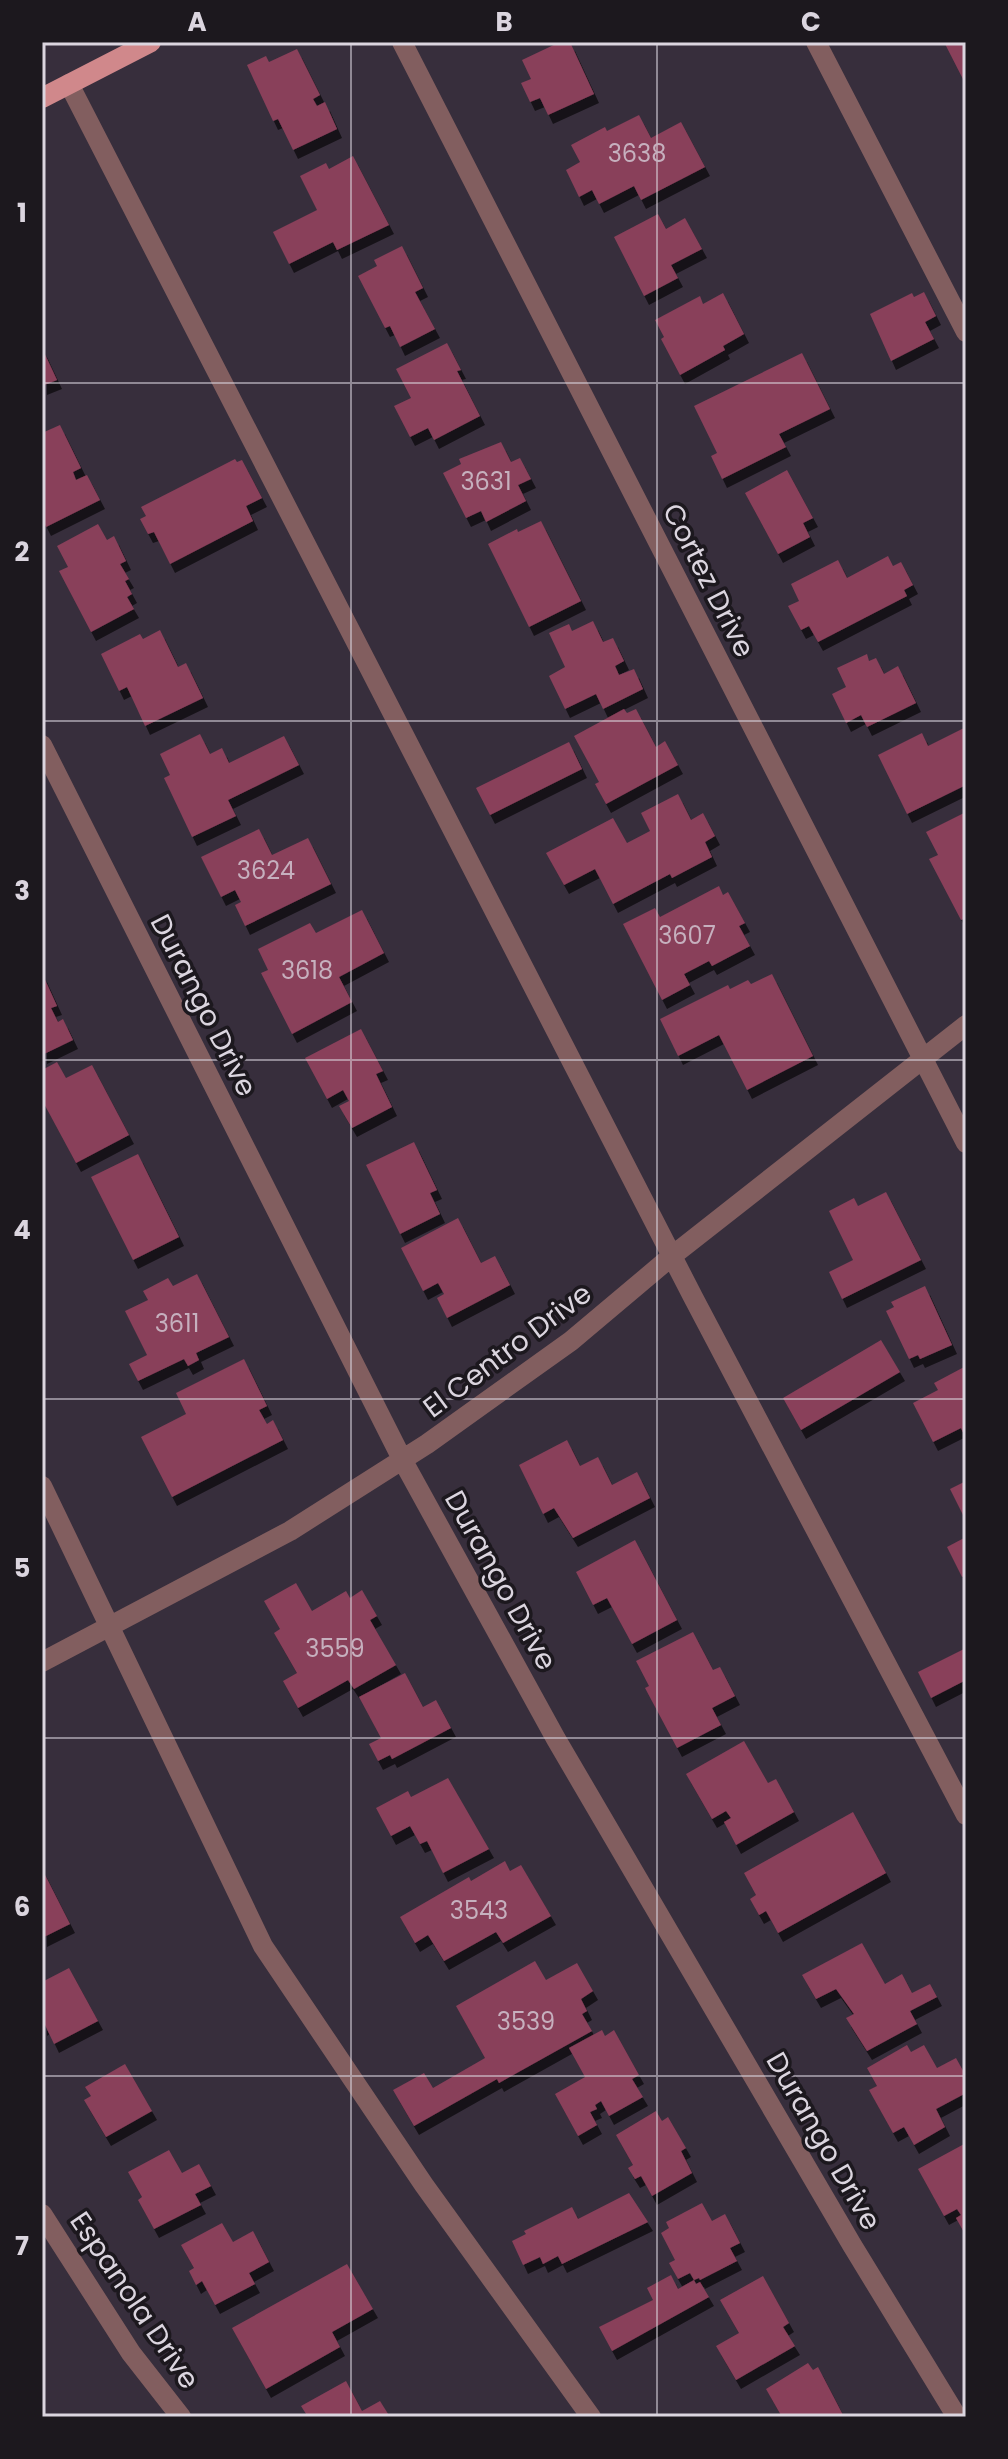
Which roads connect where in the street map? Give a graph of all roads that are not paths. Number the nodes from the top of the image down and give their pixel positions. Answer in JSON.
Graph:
{"nodes":[{"id":1,"x":151,"y":42,"type":"edge"},
{"id":2,"x":402,"y":42,"type":"edge"},
{"id":3,"x":816,"y":42,"type":"edge"},
{"id":4,"x":69,"y":84,"type":"junction"},
{"id":5,"x":42,"y":98,"type":"edge"},
{"id":6,"x":966,"y":332,"type":"edge"},
{"id":7,"x":42,"y":745,"type":"edge"},
{"id":8,"x":966,"y":1025,"type":"edge"},
{"id":9,"x":923,"y":1059,"type":"junction"},
{"id":10,"x":966,"y":1143,"type":"edge"},
{"id":11,"x":672,"y":1256,"type":"junction"},
{"id":12,"x":403,"y":1461,"type":"junction"},
{"id":13,"x":42,"y":1486,"type":"edge"},
{"id":14,"x":111,"y":1626,"type":"junction"},
{"id":15,"x":42,"y":1662,"type":"edge"},
{"id":16,"x":966,"y":1815,"type":"edge"},
{"id":17,"x":42,"y":2214,"type":"edge"},
{"id":18,"x":181,"y":2417,"type":"edge"},
{"id":19,"x":591,"y":2417,"type":"edge"},
{"id":20,"x":957,"y":2417,"type":"edge"}],
"edges":[{"from":1,"to":4,"type":"main road"},
{"from":2,"to":9,"type":"street","name":"Cortez Drive"},
{"from":3,"to":6,"type":"street"},
{"from":4,"to":5,"type":"main road"},
{"from":4,"to":11,"type":"street"},
{"from":7,"to":12,"type":"street","name":"Durango Drive"},
{"from":8,"to":9,"type":"street","name":"El Centro Drive"},
{"from":9,"to":10,"type":"street","name":"Cortez Drive"},
{"from":9,"to":11,"type":"street","name":"El Centro Drive"},
{"from":11,"to":12,"type":"street","name":"El Centro Drive"},
{"from":11,"to":16,"type":"street"},
{"from":12,"to":14,"type":"street","name":"El Centro Drive"},
{"from":12,"to":20,"type":"street","name":"Durango Drive"},
{"from":13,"to":14,"type":"street"},
{"from":14,"to":15,"type":"street","name":"El Centro Drive"},
{"from":14,"to":19,"type":"street"},
{"from":17,"to":18,"type":"street","name":"Espanola Drive"}]}
